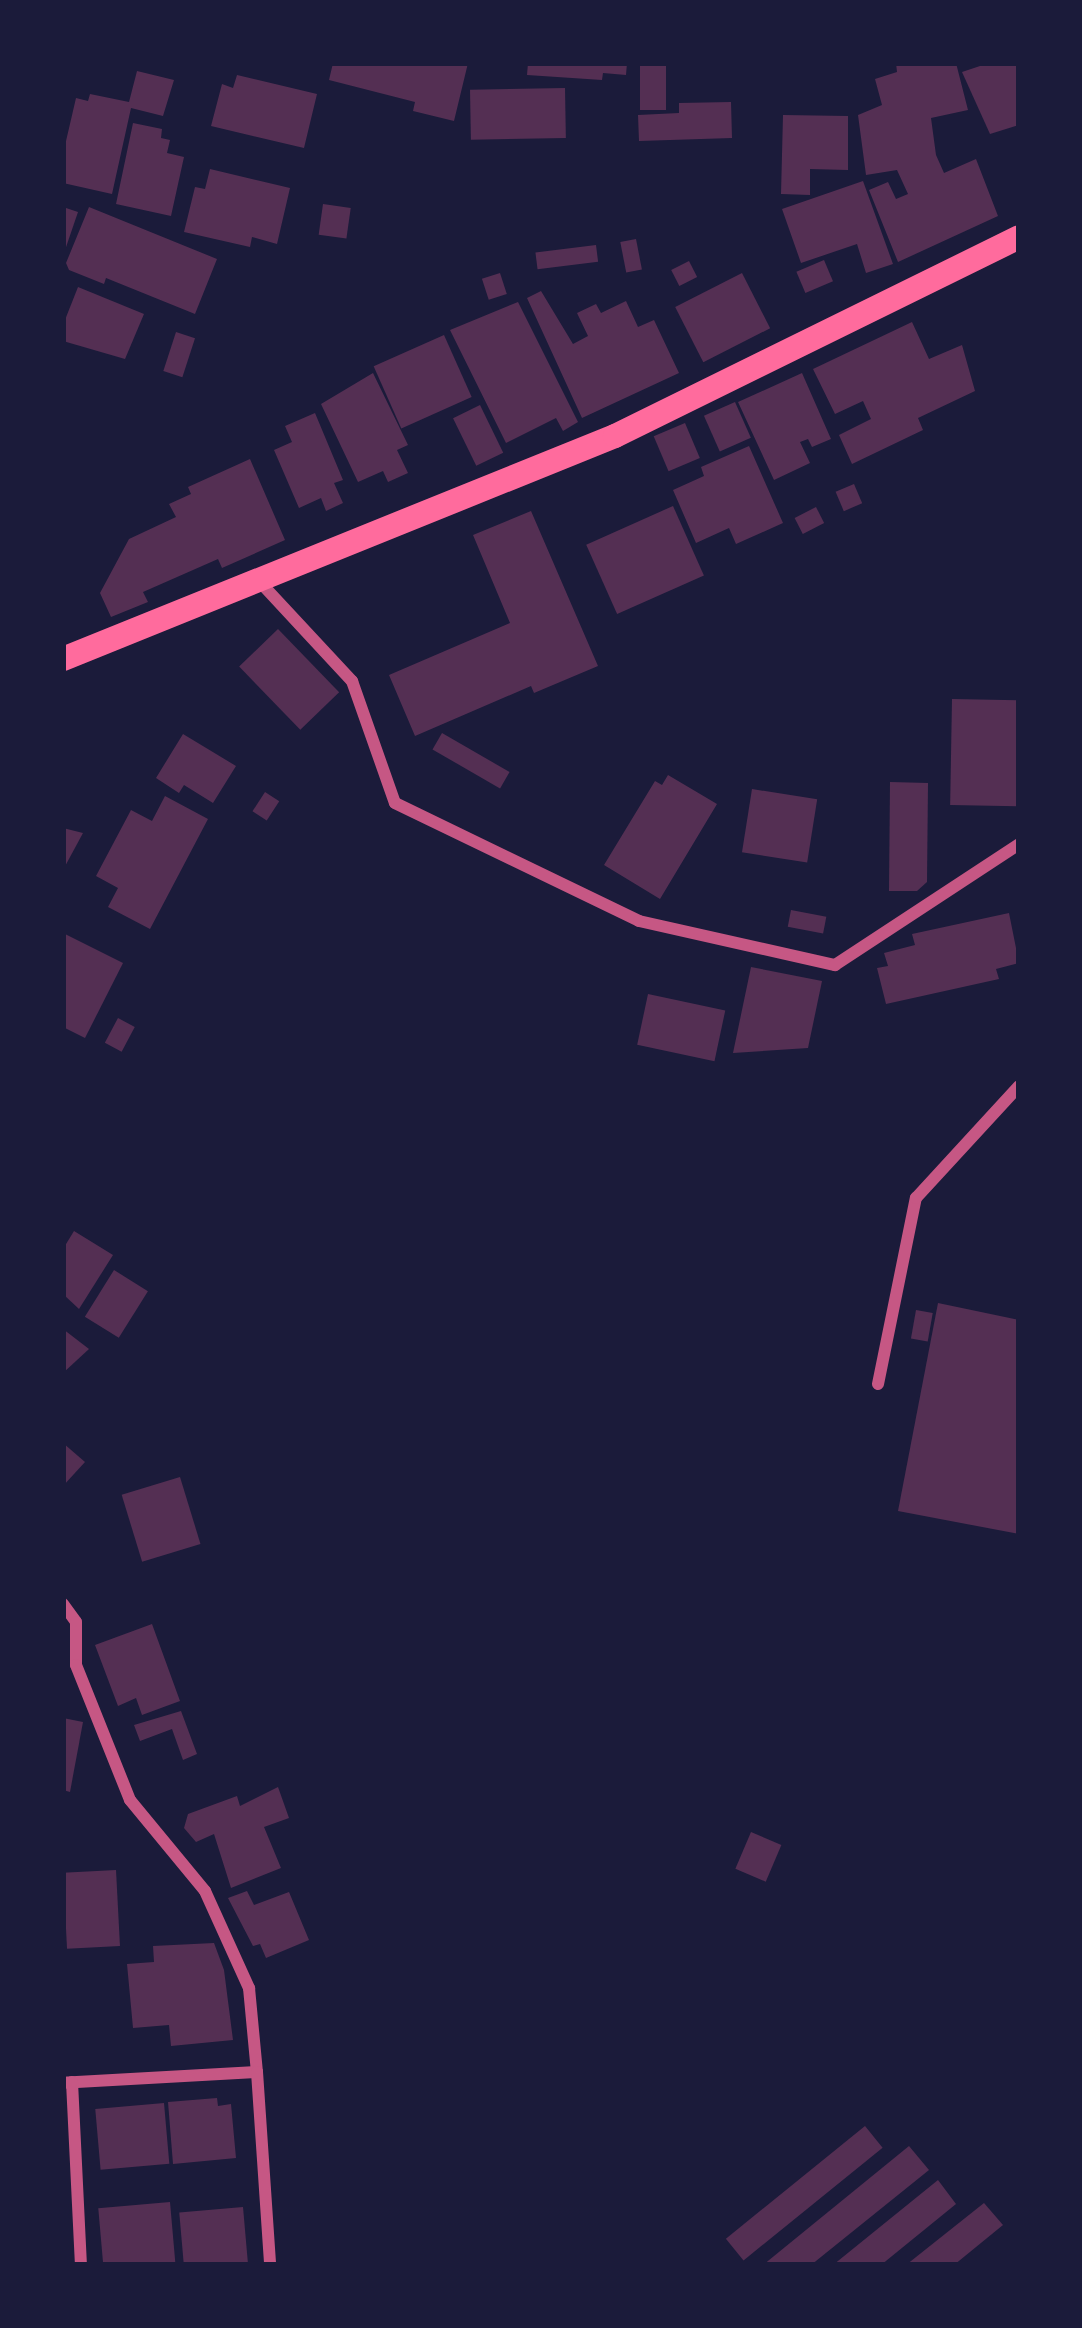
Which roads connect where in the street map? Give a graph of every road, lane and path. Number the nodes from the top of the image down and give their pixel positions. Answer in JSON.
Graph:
{"nodes":[{"id":1,"x":1019,"y":237,"type":"edge"},
{"id":2,"x":259,"y":581,"type":"junction"},
{"id":3,"x":63,"y":659,"type":"edge"},
{"id":4,"x":1019,"y":844,"type":"edge"},
{"id":5,"x":1019,"y":1086,"type":"edge"},
{"id":6,"x":878,"y":1384,"type":"dead end"},
{"id":7,"x":63,"y":1604,"type":"edge"},
{"id":8,"x":257,"y":2072,"type":"junction"},
{"id":9,"x":67,"y":2082,"type":"edge"},
{"id":10,"x":81,"y":2265,"type":"edge"},
{"id":11,"x":270,"y":2265,"type":"edge"}],
"edges":[{"from":1,"to":2,"type":"main road"},
{"from":2,"to":3,"type":"main road"},
{"from":2,"to":4,"type":"street"},
{"from":5,"to":6,"type":"street"},
{"from":7,"to":8,"type":"street"},
{"from":8,"to":9,"type":"street"},
{"from":8,"to":11,"type":"street"},
{"from":9,"to":10,"type":"street"}]}
